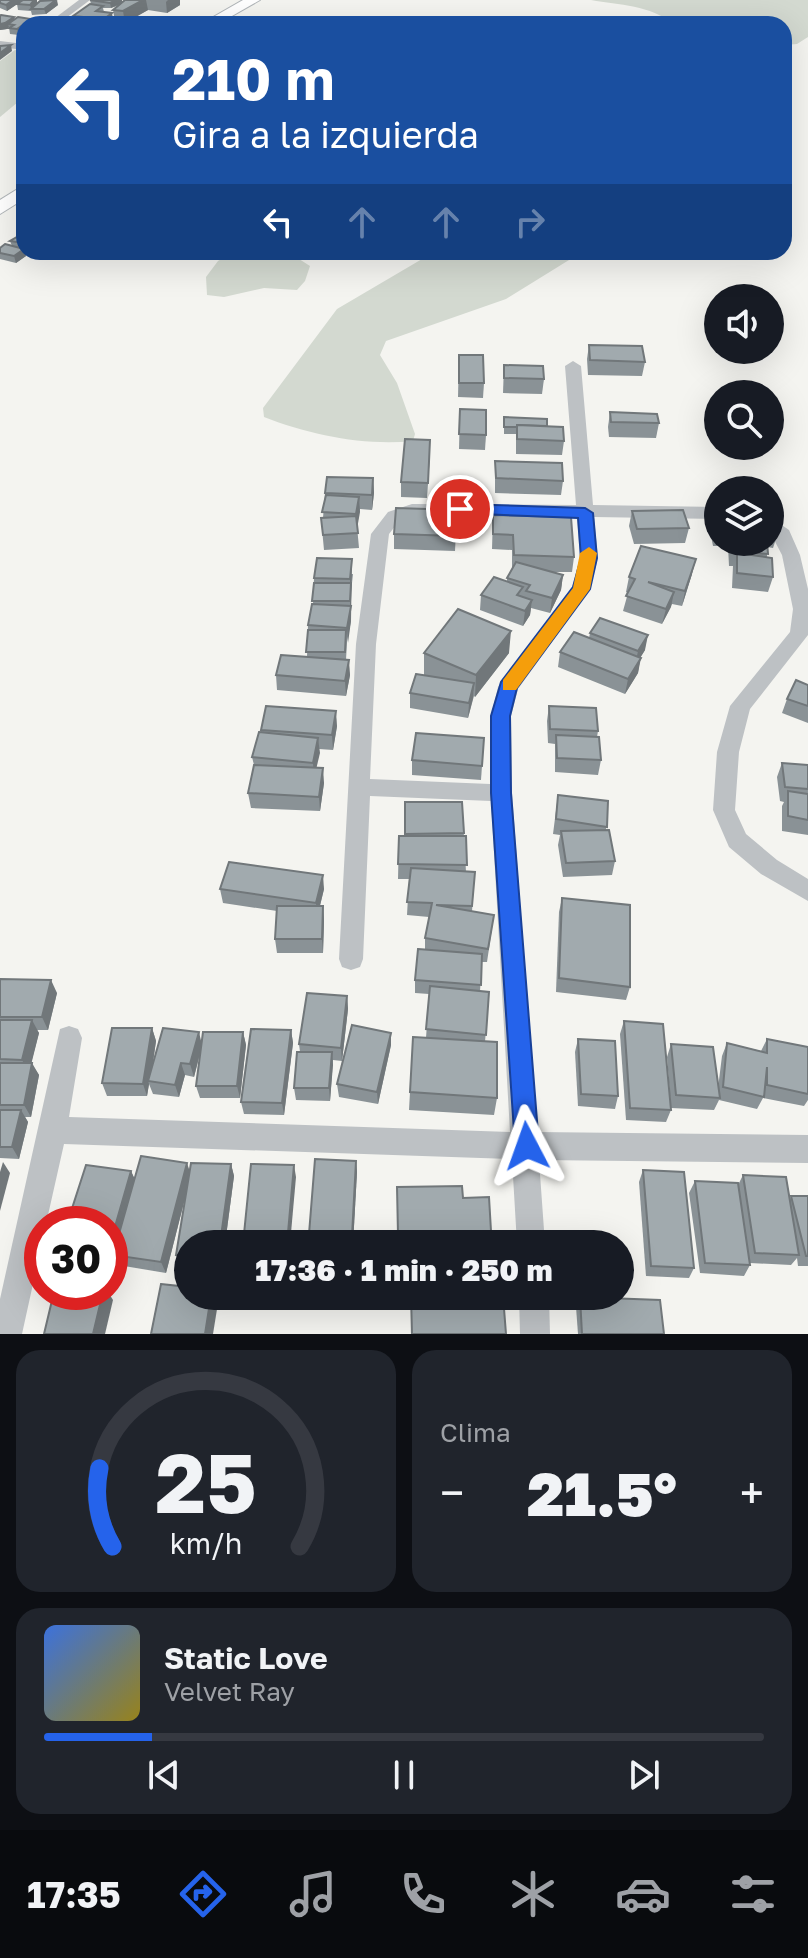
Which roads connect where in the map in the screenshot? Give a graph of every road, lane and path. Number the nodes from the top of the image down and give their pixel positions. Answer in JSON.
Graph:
{"nodes":[{"id":1,"x":58,"y":0,"type":"edge"},
{"id":2,"x":253,"y":0,"type":"edge"},
{"id":3,"x":84,"y":1,"type":"edge"},
{"id":4,"x":63,"y":16,"type":"edge"},
{"id":5,"x":223,"y":16,"type":"edge"},
{"id":6,"x":16,"y":196,"type":"edge"},
{"id":7,"x":0,"y":209,"type":"edge"},
{"id":8,"x":573,"y":366,"type":"dead end"},
{"id":9,"x":585,"y":513,"type":"junction"},
{"id":10,"x":704,"y":513,"type":"edge"},
{"id":11,"x":784,"y":537,"type":"edge"},
{"id":12,"x":358,"y":787,"type":"junction"},
{"id":13,"x":501,"y":793,"type":"junction"},
{"id":14,"x":808,"y":891,"type":"edge"},
{"id":15,"x":351,"y":959,"type":"dead end"},
{"id":16,"x":69,"y":1038,"type":"dead end"},
{"id":17,"x":53,"y":1130,"type":"junction"},
{"id":18,"x":527,"y":1146,"type":"junction"},
{"id":19,"x":808,"y":1149,"type":"edge"},
{"id":20,"x":530,"y":1230,"type":"edge"},
{"id":21,"x":534,"y":1310,"type":"edge"},
{"id":22,"x":7,"y":1334,"type":"edge"},
{"id":23,"x":535,"y":1334,"type":"edge"}],
"edges":[{"from":1,"to":3,"type":"street"},
{"from":2,"to":5,"type":"street"},
{"from":3,"to":4,"type":"street"},
{"from":6,"to":7,"type":"street"},
{"from":8,"to":9,"type":"street"},
{"from":9,"to":10,"type":"street"},
{"from":9,"to":12,"type":"street"},
{"from":9,"to":13,"type":"street"},
{"from":11,"to":14,"type":"street"},
{"from":12,"to":13,"type":"street"},
{"from":12,"to":15,"type":"street"},
{"from":13,"to":18,"type":"street"},
{"from":16,"to":17,"type":"street"},
{"from":17,"to":18,"type":"street"},
{"from":17,"to":22,"type":"street"},
{"from":18,"to":19,"type":"street"},
{"from":18,"to":20,"type":"street"},
{"from":21,"to":23,"type":"street"}]}
